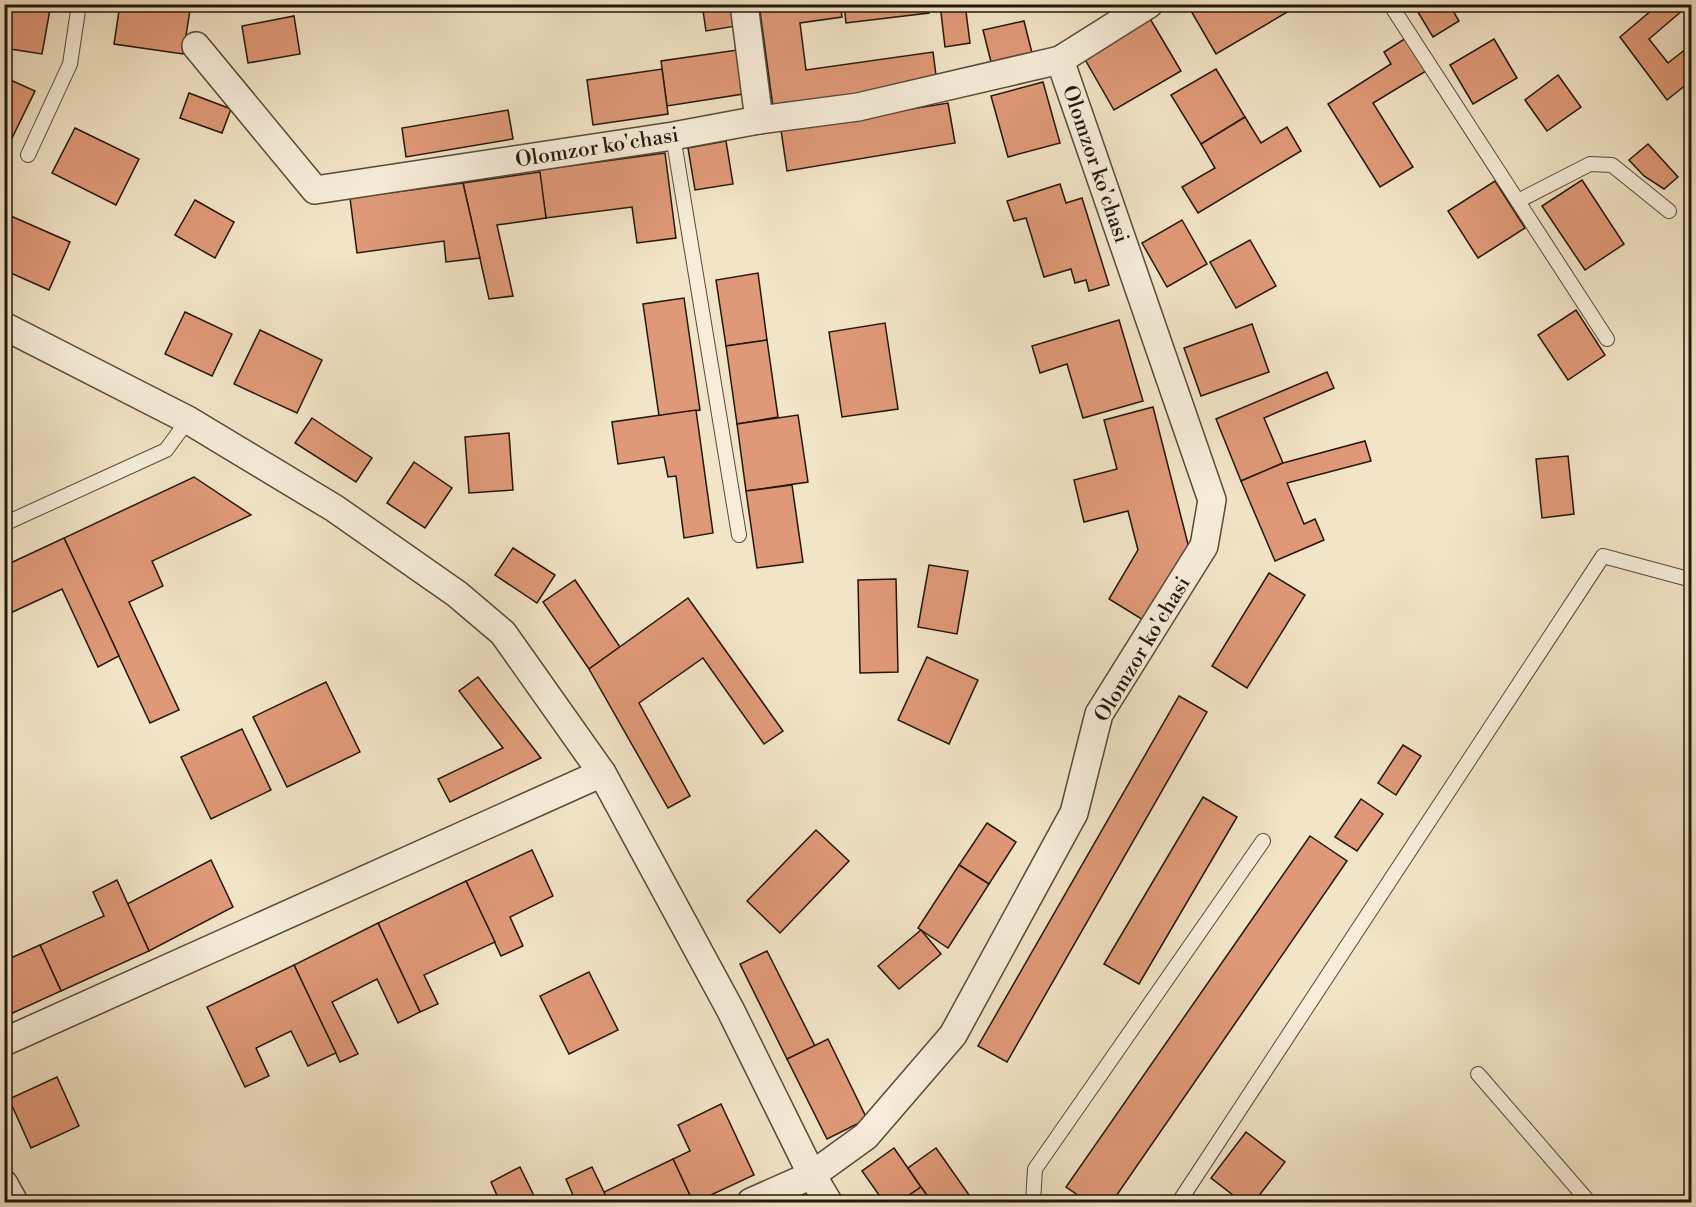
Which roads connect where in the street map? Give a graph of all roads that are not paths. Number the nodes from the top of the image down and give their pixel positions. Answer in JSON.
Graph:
{"nodes":[{"id":1,"x":80,"y":4,"type":"edge"},
{"id":2,"x":744,"y":4,"type":"edge"},
{"id":3,"x":1149,"y":4,"type":"edge"},
{"id":4,"x":1390,"y":4,"type":"edge"},
{"id":5,"x":196,"y":46,"type":"dead end"},
{"id":6,"x":1060,"y":60,"type":"junction"},
{"id":7,"x":759,"y":120,"type":"junction"},
{"id":8,"x":673,"y":136,"type":"junction"},
{"id":9,"x":28,"y":155,"type":"dead end"},
{"id":10,"x":1518,"y":201,"type":"junction"},
{"id":11,"x":1669,"y":211,"type":"dead end"},
{"id":12,"x":4,"y":326,"type":"edge"},
{"id":13,"x":1607,"y":339,"type":"dead end"},
{"id":14,"x":188,"y":420,"type":"junction"},
{"id":15,"x":4,"y":524,"type":"edge"},
{"id":16,"x":739,"y":535,"type":"dead end"},
{"id":17,"x":1692,"y":580,"type":"edge"},
{"id":18,"x":602,"y":772,"type":"junction"},
{"id":19,"x":1263,"y":841,"type":"dead end"},
{"id":20,"x":4,"y":1042,"type":"edge"},
{"id":21,"x":1478,"y":1074,"type":"dead end"},
{"id":22,"x":812,"y":1175,"type":"junction"},
{"id":23,"x":4,"y":1184,"type":"edge"},
{"id":24,"x":14,"y":1203,"type":"edge"},
{"id":25,"x":751,"y":1203,"type":"edge"},
{"id":26,"x":828,"y":1203,"type":"edge"},
{"id":27,"x":1033,"y":1203,"type":"edge"},
{"id":28,"x":1179,"y":1203,"type":"edge"},
{"id":29,"x":1589,"y":1203,"type":"edge"}],
"edges":[{"from":1,"to":9,"type":"lane"},
{"from":2,"to":7,"type":"street"},
{"from":3,"to":6,"type":"street","name":"Olomzor ko'chasi"},
{"from":4,"to":10,"type":"lane"},
{"from":5,"to":8,"type":"street","name":"Olomzor ko'chasi"},
{"from":6,"to":7,"type":"street","name":"Olomzor ko'chasi"},
{"from":6,"to":22,"type":"street","name":"Olomzor ko'chasi"},
{"from":7,"to":8,"type":"street","name":"Olomzor ko'chasi"},
{"from":8,"to":16,"type":"lane"},
{"from":10,"to":11,"type":"lane"},
{"from":10,"to":13,"type":"lane"},
{"from":12,"to":14,"type":"street"},
{"from":14,"to":15,"type":"lane"},
{"from":14,"to":18,"type":"street"},
{"from":17,"to":28,"type":"lane"},
{"from":18,"to":20,"type":"street"},
{"from":18,"to":22,"type":"street"},
{"from":19,"to":27,"type":"lane"},
{"from":21,"to":29,"type":"lane"},
{"from":22,"to":25,"type":"street","name":"Olomzor ko'chasi"},
{"from":22,"to":26,"type":"street"},
{"from":23,"to":24,"type":"street"}]}
